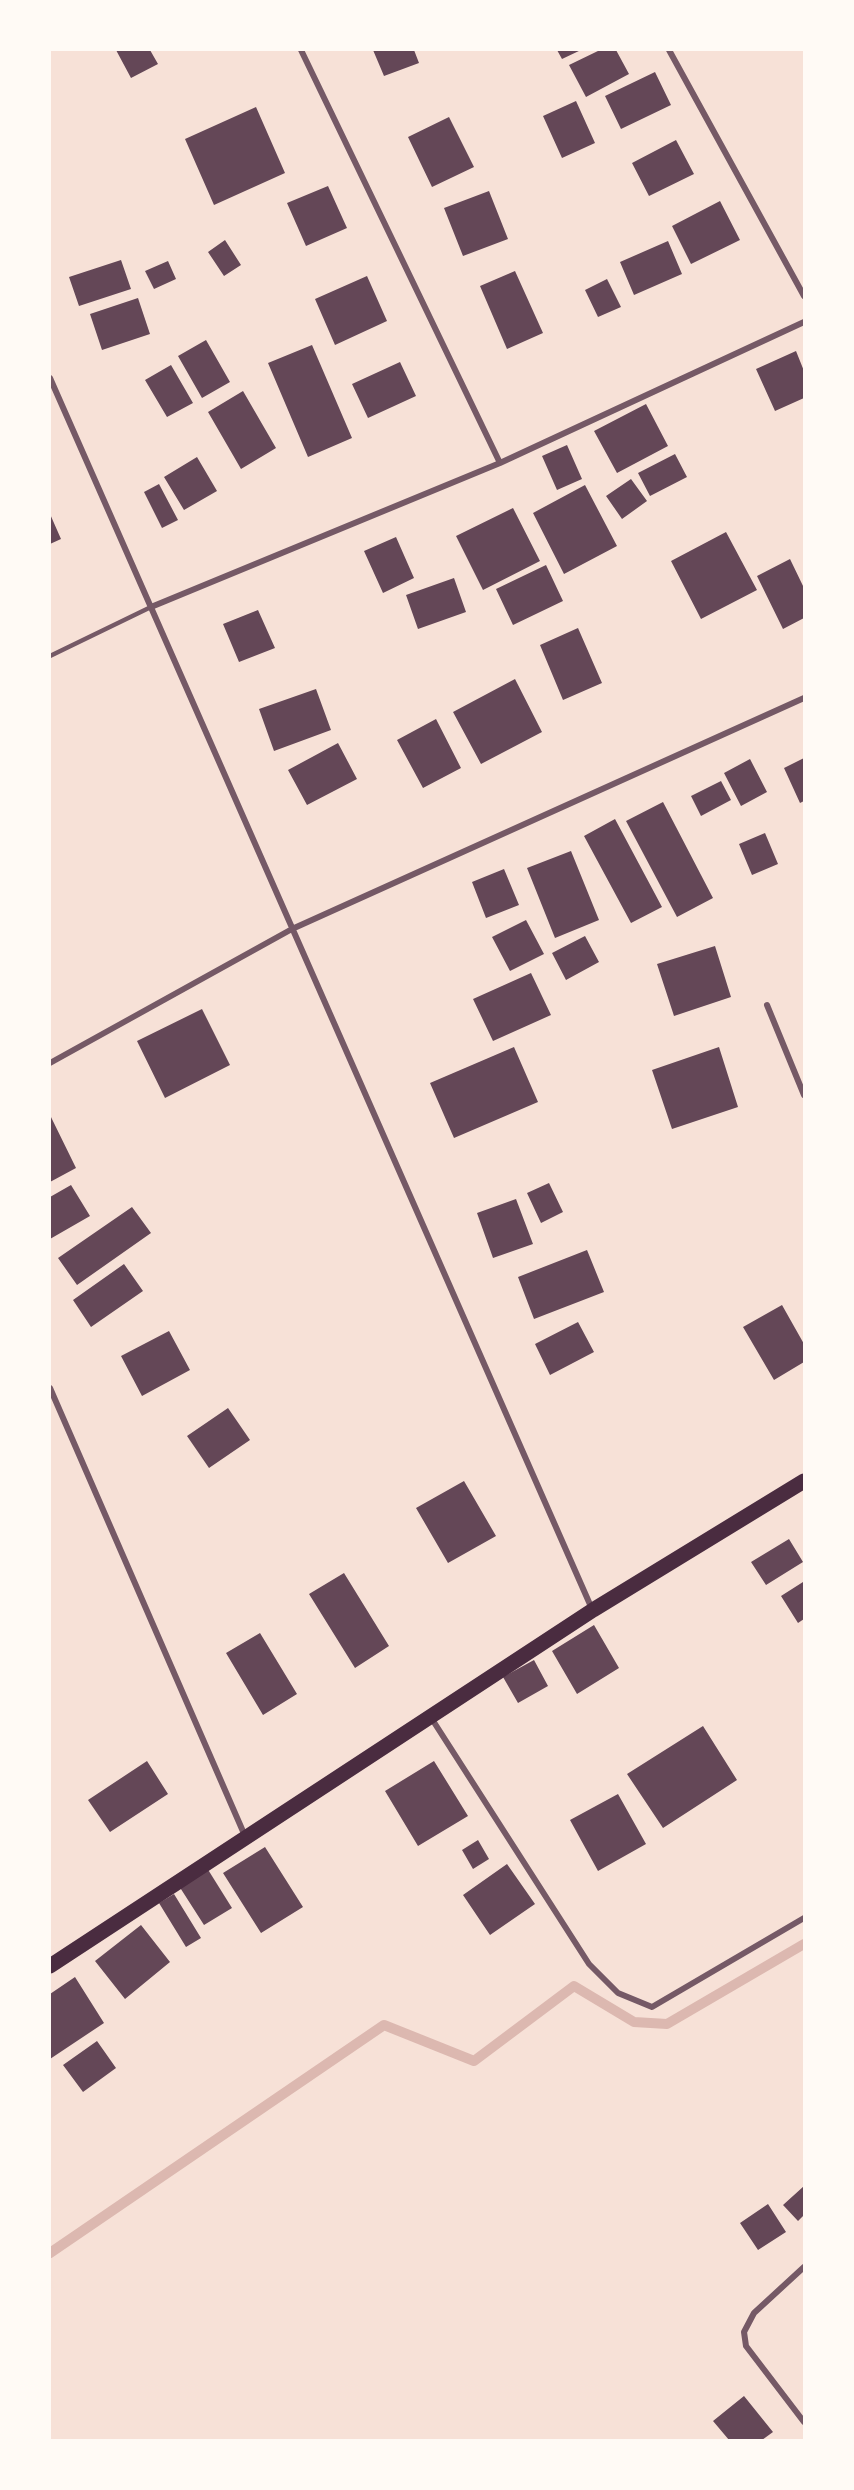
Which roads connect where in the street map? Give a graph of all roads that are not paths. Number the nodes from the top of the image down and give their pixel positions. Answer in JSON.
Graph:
{"nodes":[{"id":1,"x":301,"y":50,"type":"edge"},
{"id":2,"x":669,"y":50,"type":"edge"},
{"id":3,"x":804,"y":296,"type":"edge"},
{"id":4,"x":804,"y":322,"type":"edge"},
{"id":5,"x":50,"y":378,"type":"edge"},
{"id":6,"x":500,"y":463,"type":"junction"},
{"id":7,"x":151,"y":607,"type":"junction"},
{"id":8,"x":50,"y":656,"type":"edge"},
{"id":9,"x":804,"y":698,"type":"edge"},
{"id":10,"x":292,"y":929,"type":"junction"},
{"id":11,"x":767,"y":1005,"type":"dead end"},
{"id":12,"x":50,"y":1063,"type":"edge"},
{"id":13,"x":804,"y":1095,"type":"edge"},
{"id":14,"x":50,"y":1391,"type":"edge"},
{"id":15,"x":804,"y":1481,"type":"edge"},
{"id":16,"x":593,"y":1610,"type":"junction"},
{"id":17,"x":430,"y":1716,"type":"junction"},
{"id":18,"x":246,"y":1836,"type":"junction"},
{"id":19,"x":804,"y":1918,"type":"edge"},
{"id":20,"x":50,"y":1965,"type":"edge"},
{"id":21,"x":804,"y":2267,"type":"edge"},
{"id":22,"x":804,"y":2422,"type":"edge"}],
"edges":[{"from":1,"to":6,"type":"street"},
{"from":2,"to":3,"type":"street"},
{"from":4,"to":6,"type":"street"},
{"from":5,"to":7,"type":"street"},
{"from":6,"to":7,"type":"street"},
{"from":7,"to":8,"type":"lane"},
{"from":7,"to":10,"type":"street"},
{"from":9,"to":10,"type":"street"},
{"from":10,"to":12,"type":"street"},
{"from":10,"to":16,"type":"street"},
{"from":11,"to":13,"type":"street"},
{"from":14,"to":18,"type":"street"},
{"from":15,"to":16,"type":"main road"},
{"from":16,"to":17,"type":"main road"},
{"from":17,"to":18,"type":"main road"},
{"from":17,"to":19,"type":"street"},
{"from":18,"to":20,"type":"main road"},
{"from":21,"to":22,"type":"street"}]}
